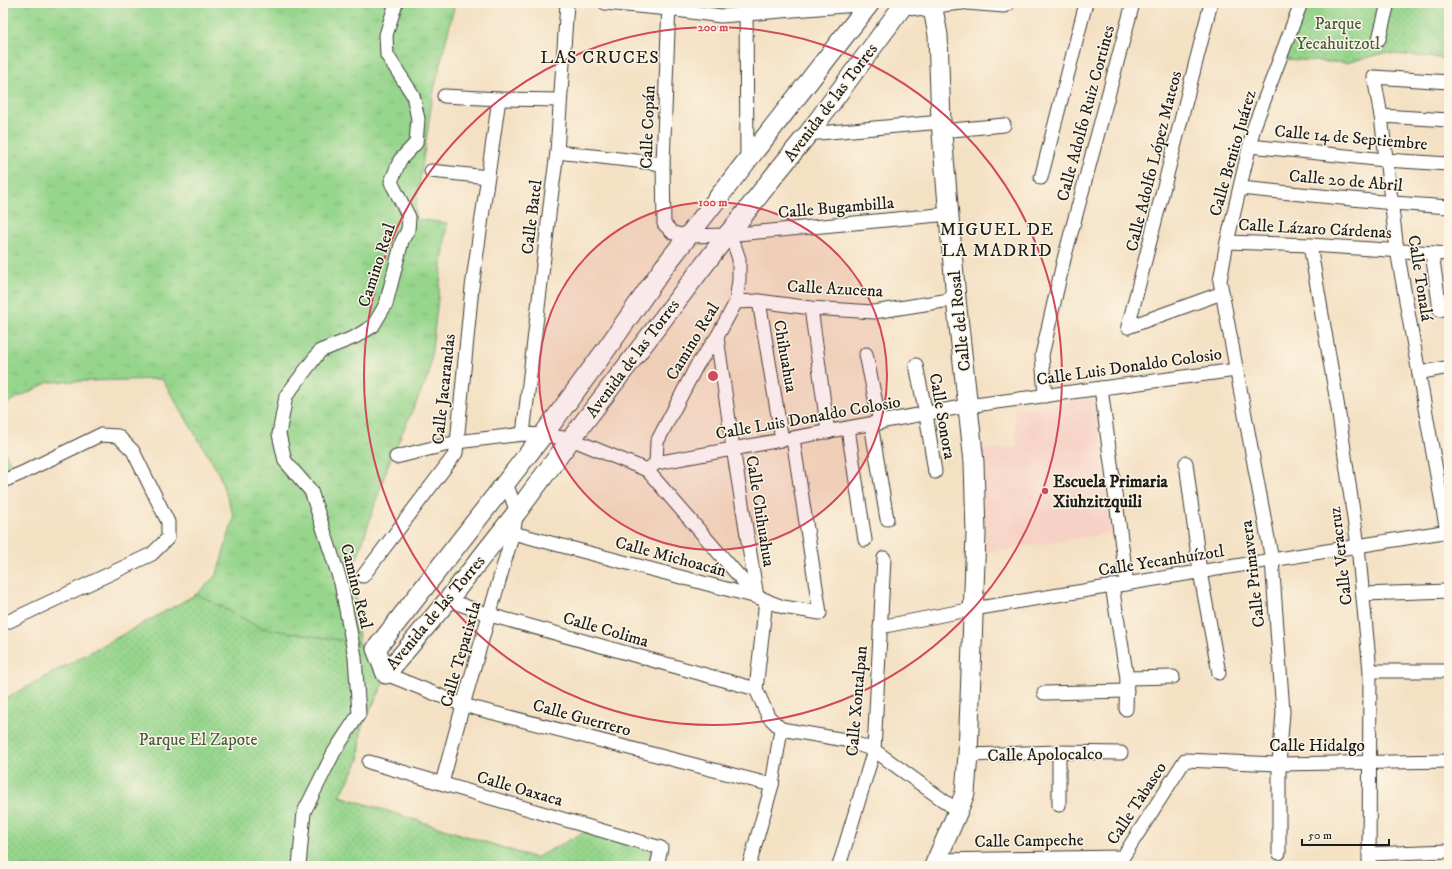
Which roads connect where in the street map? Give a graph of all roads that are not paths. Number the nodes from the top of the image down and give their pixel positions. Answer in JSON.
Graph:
{"nodes":[{"id":1,"x":396,"y":3,"type":"edge"},
{"id":2,"x":567,"y":3,"type":"edge"},
{"id":3,"x":605,"y":3,"type":"edge"},
{"id":4,"x":905,"y":3,"type":"edge"},
{"id":5,"x":962,"y":3,"type":"edge"},
{"id":6,"x":966,"y":3,"type":"edge"},
{"id":7,"x":1009,"y":3,"type":"edge"},
{"id":8,"x":1086,"y":3,"type":"edge"},
{"id":9,"x":1133,"y":3,"type":"edge"},
{"id":10,"x":1211,"y":3,"type":"edge"},
{"id":11,"x":1300,"y":3,"type":"edge"},
{"id":12,"x":1388,"y":3,"type":"edge"},
{"id":13,"x":869,"y":4,"type":"edge"},
{"id":14,"x":669,"y":6,"type":"edge"},
{"id":15,"x":791,"y":6,"type":"edge"},
{"id":16,"x":746,"y":9,"type":"edge"},
{"id":17,"x":933,"y":9,"type":"junction"},
{"id":18,"x":1379,"y":39,"type":"dead end"},
{"id":19,"x":1449,"y":82,"type":"edge"},
{"id":20,"x":444,"y":96,"type":"dead end"},
{"id":21,"x":499,"y":100,"type":"junction"},
{"id":22,"x":560,"y":100,"type":"junction"},
{"id":23,"x":1381,"y":116,"type":"junction"},
{"id":24,"x":1449,"y":120,"type":"edge"},
{"id":25,"x":1004,"y":125,"type":"dead end"},
{"id":26,"x":941,"y":126,"type":"junction"},
{"id":27,"x":808,"y":134,"type":"junction"},
{"id":28,"x":1250,"y":146,"type":"junction"},
{"id":29,"x":558,"y":152,"type":"junction"},
{"id":30,"x":747,"y":160,"type":"junction"},
{"id":31,"x":1385,"y":160,"type":"junction"},
{"id":32,"x":663,"y":164,"type":"junction"},
{"id":33,"x":1449,"y":164,"type":"edge"},
{"id":34,"x":431,"y":171,"type":"dead end"},
{"id":35,"x":488,"y":177,"type":"junction"},
{"id":36,"x":1041,"y":178,"type":"dead end"},
{"id":37,"x":1240,"y":188,"type":"junction"},
{"id":38,"x":1393,"y":203,"type":"junction"},
{"id":39,"x":1449,"y":207,"type":"edge"},
{"id":40,"x":949,"y":214,"type":"junction"},
{"id":41,"x":727,"y":235,"type":"junction"},
{"id":42,"x":688,"y":236,"type":"junction"},
{"id":43,"x":1227,"y":242,"type":"junction"},
{"id":44,"x":1310,"y":245,"type":"junction"},
{"id":45,"x":1397,"y":250,"type":"junction"},
{"id":46,"x":1432,"y":253,"type":"junction"},
{"id":47,"x":1449,"y":254,"type":"edge"},
{"id":48,"x":1222,"y":293,"type":"junction"},
{"id":49,"x":956,"y":299,"type":"junction"},
{"id":50,"x":759,"y":301,"type":"junction"},
{"id":51,"x":736,"y":302,"type":"junction"},
{"id":52,"x":811,"y":308,"type":"junction"},
{"id":53,"x":1440,"y":310,"type":"dead end"},
{"id":54,"x":717,"y":336,"type":"junction"},
{"id":55,"x":866,"y":354,"type":"dead end"},
{"id":56,"x":916,"y":365,"type":"dead end"},
{"id":57,"x":1449,"y":367,"type":"edge"},
{"id":58,"x":1236,"y":370,"type":"junction"},
{"id":59,"x":1419,"y":373,"type":"junction"},
{"id":60,"x":1101,"y":388,"type":"junction"},
{"id":61,"x":1045,"y":396,"type":"junction"},
{"id":62,"x":967,"y":406,"type":"junction"},
{"id":63,"x":926,"y":414,"type":"junction"},
{"id":64,"x":875,"y":423,"type":"junction"},
{"id":65,"x":848,"y":429,"type":"junction"},
{"id":66,"x":828,"y":432,"type":"junction"},
{"id":67,"x":523,"y":434,"type":"junction"},
{"id":68,"x":544,"y":435,"type":"junction"},
{"id":69,"x":571,"y":439,"type":"junction"},
{"id":70,"x":788,"y":440,"type":"junction"},
{"id":71,"x":457,"y":442,"type":"junction"},
{"id":72,"x":733,"y":448,"type":"junction"},
{"id":73,"x":396,"y":457,"type":"dead end"},
{"id":74,"x":1186,"y":463,"type":"dead end"},
{"id":75,"x":652,"y":467,"type":"junction"},
{"id":76,"x":934,"y":472,"type":"dead end"},
{"id":77,"x":3,"y":481,"type":"edge"},
{"id":78,"x":506,"y":483,"type":"junction"},
{"id":79,"x":517,"y":512,"type":"junction"},
{"id":80,"x":886,"y":519,"type":"dead end"},
{"id":81,"x":1448,"y":532,"type":"edge"},
{"id":82,"x":513,"y":533,"type":"junction"},
{"id":83,"x":865,"y":540,"type":"dead end"},
{"id":84,"x":1358,"y":546,"type":"junction"},
{"id":85,"x":884,"y":558,"type":"dead end"},
{"id":86,"x":1272,"y":560,"type":"junction"},
{"id":87,"x":1200,"y":572,"type":"junction"},
{"id":88,"x":363,"y":576,"type":"dead end"},
{"id":89,"x":1127,"y":584,"type":"junction"},
{"id":90,"x":1112,"y":586,"type":"junction"},
{"id":91,"x":1449,"y":591,"type":"edge"},
{"id":92,"x":1363,"y":594,"type":"junction"},
{"id":93,"x":761,"y":599,"type":"junction"},
{"id":94,"x":448,"y":600,"type":"junction"},
{"id":95,"x":973,"y":609,"type":"junction"},
{"id":96,"x":490,"y":615,"type":"junction"},
{"id":97,"x":3,"y":624,"type":"edge"},
{"id":98,"x":880,"y":627,"type":"junction"},
{"id":99,"x":1370,"y":671,"type":"junction"},
{"id":100,"x":1449,"y":671,"type":"edge"},
{"id":101,"x":1219,"y":673,"type":"dead end"},
{"id":102,"x":386,"y":674,"type":"junction"},
{"id":103,"x":1173,"y":677,"type":"dead end"},
{"id":104,"x":1127,"y":685,"type":"junction"},
{"id":105,"x":756,"y":689,"type":"junction"},
{"id":106,"x":1044,"y":693,"type":"dead end"},
{"id":107,"x":463,"y":705,"type":"junction"},
{"id":108,"x":1126,"y":709,"type":"dead end"},
{"id":109,"x":781,"y":729,"type":"junction"},
{"id":110,"x":874,"y":750,"type":"junction"},
{"id":111,"x":1059,"y":752,"type":"junction"},
{"id":112,"x":1121,"y":753,"type":"dead end"},
{"id":113,"x":968,"y":755,"type":"junction"},
{"id":114,"x":1185,"y":760,"type":"joint"},
{"id":115,"x":1449,"y":761,"type":"edge"},
{"id":116,"x":369,"y":762,"type":"dead end"},
{"id":117,"x":1370,"y":762,"type":"junction"},
{"id":118,"x":1279,"y":764,"type":"junction"},
{"id":119,"x":442,"y":783,"type":"junction"},
{"id":120,"x":772,"y":785,"type":"junction"},
{"id":121,"x":1059,"y":805,"type":"dead end"},
{"id":122,"x":958,"y":811,"type":"junction"},
{"id":123,"x":1449,"y":851,"type":"edge"},
{"id":124,"x":1279,"y":853,"type":"dead end"},
{"id":125,"x":1369,"y":860,"type":"edge"},
{"id":126,"x":1120,"y":861,"type":"edge"},
{"id":127,"x":935,"y":863,"type":"edge"},
{"id":128,"x":299,"y":866,"type":"edge"},
{"id":129,"x":657,"y":866,"type":"edge"},
{"id":130,"x":748,"y":866,"type":"edge"},
{"id":131,"x":839,"y":866,"type":"edge"}],
"edges":[{"from":1,"to":128,"type":"street","name":"Camino Real"},
{"from":2,"to":22,"type":"street","name":"Calle Batel"},
{"from":3,"to":14,"type":"street"},
{"from":4,"to":17,"type":"street"},
{"from":4,"to":27,"type":"street","name":"Avenida de las Torres"},
{"from":5,"to":17,"type":"street"},
{"from":6,"to":7,"type":"street"},
{"from":8,"to":36,"type":"street"},
{"from":9,"to":61,"type":"street","name":"Calle Adolfo Ruiz Cortines"},
{"from":10,"to":48,"type":"street","name":"Calle Adolfo López Mateos"},
{"from":11,"to":28,"type":"street","name":"Calle Benito Juárez"},
{"from":12,"to":18,"type":"street"},
{"from":13,"to":15,"type":"street"},
{"from":13,"to":30,"type":"street","name":"Avenida de las Torres"},
{"from":14,"to":16,"type":"street"},
{"from":14,"to":32,"type":"street","name":"Calle Copán"},
{"from":15,"to":16,"type":"street"},
{"from":16,"to":30,"type":"street"},
{"from":17,"to":26,"type":"street","name":"Calle del Rosal"},
{"from":19,"to":23,"type":"street","name":"Calle Tonalá"},
{"from":20,"to":21,"type":"street"},
{"from":21,"to":22,"type":"street"},
{"from":21,"to":35,"type":"street","name":"Calle Jacarandas"},
{"from":22,"to":29,"type":"street","name":"Calle Batel"},
{"from":23,"to":24,"type":"street"},
{"from":23,"to":31,"type":"street","name":"Calle Tonalá"},
{"from":25,"to":26,"type":"street"},
{"from":26,"to":27,"type":"street"},
{"from":26,"to":40,"type":"street","name":"Calle del Rosal"},
{"from":27,"to":41,"type":"street","name":"Avenida de las Torres"},
{"from":28,"to":31,"type":"street","name":"Calle 14 de Septiembre"},
{"from":28,"to":37,"type":"street","name":"Calle Benito Juárez"},
{"from":29,"to":32,"type":"street"},
{"from":29,"to":67,"type":"street","name":"Calle Batel"},
{"from":30,"to":42,"type":"street","name":"Avenida de las Torres"},
{"from":31,"to":33,"type":"street","name":"Calle 14 de Septiembre"},
{"from":31,"to":38,"type":"street","name":"Calle Tonalá"},
{"from":32,"to":42,"type":"street","name":"Calle Copán"},
{"from":34,"to":35,"type":"street"},
{"from":35,"to":71,"type":"street","name":"Calle Jacarandas"},
{"from":37,"to":38,"type":"street","name":"Calle 20 de Abril"},
{"from":37,"to":43,"type":"street","name":"Calle Benito Juárez"},
{"from":38,"to":39,"type":"street","name":"Calle 20 de Abril"},
{"from":38,"to":45,"type":"street","name":"Calle Tonalá"},
{"from":40,"to":41,"type":"street","name":"Calle Bugambilla"},
{"from":40,"to":49,"type":"street","name":"Calle del Rosal"},
{"from":41,"to":42,"type":"street","name":"Calle Bugambilla"},
{"from":41,"to":51,"type":"street","name":"Camino Real"},
{"from":41,"to":69,"type":"street","name":"Avenida de las Torres"},
{"from":42,"to":68,"type":"street","name":"Avenida de las Torres"},
{"from":43,"to":44,"type":"street","name":"Calle Lázaro Cárdenas"},
{"from":43,"to":48,"type":"street","name":"Calle Benito Juárez"},
{"from":44,"to":45,"type":"street","name":"Calle Lázaro Cárdenas"},
{"from":44,"to":84,"type":"street","name":"Calle Veracruz"},
{"from":45,"to":46,"type":"street","name":"Calle Lázaro Cárdenas"},
{"from":45,"to":59,"type":"street","name":"Calle Tonalá"},
{"from":46,"to":47,"type":"street","name":"Calle Lázaro Cárdenas"},
{"from":46,"to":53,"type":"street"},
{"from":48,"to":58,"type":"street","name":"Calle Primavera"},
{"from":49,"to":52,"type":"street","name":"Calle Azucena"},
{"from":49,"to":62,"type":"street","name":"Calle del Rosal"},
{"from":50,"to":51,"type":"street","name":"Calle Azucena"},
{"from":50,"to":52,"type":"street","name":"Calle Azucena"},
{"from":50,"to":70,"type":"street","name":"Chihuahua"},
{"from":51,"to":54,"type":"street","name":"Camino Real"},
{"from":52,"to":66,"type":"street"},
{"from":54,"to":72,"type":"street","name":"Calle Chihuahua"},
{"from":54,"to":75,"type":"street","name":"Camino Real"},
{"from":55,"to":64,"type":"street"},
{"from":56,"to":63,"type":"street","name":"Calle Sonora"},
{"from":57,"to":59,"type":"street"},
{"from":58,"to":60,"type":"street","name":"Calle Luis Donaldo Colosio"},
{"from":58,"to":86,"type":"street","name":"Calle Primavera"},
{"from":59,"to":81,"type":"street","name":"Calle Tonalá"},
{"from":60,"to":61,"type":"street","name":"Calle Luis Donaldo Colosio"},
{"from":60,"to":89,"type":"street"},
{"from":61,"to":62,"type":"street","name":"Calle Luis Donaldo Colosio"},
{"from":62,"to":63,"type":"street","name":"Calle Luis Donaldo Colosio"},
{"from":62,"to":95,"type":"street","name":"Calle del Rosal"},
{"from":63,"to":64,"type":"street","name":"Calle Luis Donaldo Colosio"},
{"from":63,"to":76,"type":"street","name":"Calle Sonora"},
{"from":64,"to":65,"type":"street","name":"Calle Luis Donaldo Colosio"},
{"from":64,"to":80,"type":"street"},
{"from":65,"to":66,"type":"street","name":"Calle Luis Donaldo Colosio"},
{"from":65,"to":83,"type":"street"},
{"from":66,"to":70,"type":"street","name":"Calle Luis Donaldo Colosio"},
{"from":67,"to":68,"type":"street"},
{"from":67,"to":71,"type":"street"},
{"from":68,"to":69,"type":"street"},
{"from":68,"to":78,"type":"street","name":"Avenida de las Torres"},
{"from":69,"to":75,"type":"street"},
{"from":69,"to":79,"type":"street","name":"Avenida de las Torres"},
{"from":70,"to":72,"type":"street","name":"Calle Luis Donaldo Colosio"},
{"from":70,"to":93,"type":"street","name":"Calle Michoacán"},
{"from":71,"to":73,"type":"street"},
{"from":71,"to":88,"type":"street","name":"Calle Jacarandas"},
{"from":72,"to":75,"type":"street","name":"Calle Luis Donaldo Colosio"},
{"from":72,"to":93,"type":"street","name":"Calle Chihuahua"},
{"from":74,"to":87,"type":"street"},
{"from":75,"to":93,"type":"street"},
{"from":77,"to":97,"type":"street"},
{"from":78,"to":79,"type":"street"},
{"from":78,"to":102,"type":"street","name":"Avenida de las Torres"},
{"from":79,"to":82,"type":"street","name":"Calle Tepatixtla"},
{"from":79,"to":94,"type":"street","name":"Avenida de las Torres"},
{"from":81,"to":84,"type":"street","name":"Calle Yecanhuízotl"},
{"from":82,"to":93,"type":"street","name":"Calle Michoacán"},
{"from":82,"to":96,"type":"street","name":"Calle Tepatixtla"},
{"from":84,"to":86,"type":"street","name":"Calle Yecanhuízotl"},
{"from":84,"to":92,"type":"street","name":"Calle Veracruz"},
{"from":85,"to":98,"type":"street","name":"Calle Xontalpan"},
{"from":86,"to":87,"type":"street","name":"Calle Yecanhuízotl"},
{"from":86,"to":118,"type":"street","name":"Calle Primavera"},
{"from":87,"to":89,"type":"street","name":"Calle Yecanhuízotl"},
{"from":87,"to":101,"type":"street"},
{"from":89,"to":90,"type":"street","name":"Calle Yecanhuízotl"},
{"from":90,"to":95,"type":"street","name":"Calle Yecanhuízotl"},
{"from":90,"to":104,"type":"street"},
{"from":91,"to":92,"type":"street"},
{"from":92,"to":99,"type":"street","name":"Calle Veracruz"},
{"from":93,"to":105,"type":"street","name":"Calle Chihuahua"},
{"from":94,"to":96,"type":"street","name":"Calle Colima"},
{"from":94,"to":102,"type":"street","name":"Avenida de las Torres"},
{"from":95,"to":98,"type":"street","name":"Calle Yecanhuízotl"},
{"from":95,"to":113,"type":"street","name":"Calle Apolocalco"},
{"from":96,"to":105,"type":"street","name":"Calle Colima"},
{"from":96,"to":107,"type":"street","name":"Calle Tepatixtla"},
{"from":98,"to":110,"type":"street","name":"Calle Xontalpan"},
{"from":99,"to":100,"type":"street"},
{"from":99,"to":117,"type":"street","name":"Calle Veracruz"},
{"from":102,"to":107,"type":"street","name":"Calle Guerrero"},
{"from":103,"to":104,"type":"street"},
{"from":104,"to":106,"type":"street"},
{"from":104,"to":108,"type":"street"},
{"from":105,"to":109,"type":"street"},
{"from":107,"to":119,"type":"street","name":"Calle Tepatixtla"},
{"from":107,"to":120,"type":"street","name":"Calle Guerrero"},
{"from":109,"to":110,"type":"street"},
{"from":109,"to":120,"type":"street"},
{"from":110,"to":122,"type":"street"},
{"from":110,"to":131,"type":"street","name":"Calle Xontalpan"},
{"from":111,"to":112,"type":"street","name":"Calle Apolocalco"},
{"from":111,"to":113,"type":"street","name":"Calle Apolocalco"},
{"from":111,"to":121,"type":"street"},
{"from":113,"to":122,"type":"street","name":"Calle Apolocalco"},
{"from":114,"to":118,"type":"street","name":"Calle Hidalgo"},
{"from":114,"to":126,"type":"street","name":"Calle Tabasco"},
{"from":115,"to":117,"type":"street","name":"Calle Hidalgo"},
{"from":116,"to":119,"type":"street","name":"Calle Oaxaca"},
{"from":117,"to":118,"type":"street","name":"Calle Hidalgo"},
{"from":117,"to":125,"type":"street","name":"Calle Veracruz"},
{"from":118,"to":124,"type":"street","name":"Calle Primavera"},
{"from":119,"to":129,"type":"street","name":"Calle Oaxaca"},
{"from":120,"to":130,"type":"street"},
{"from":122,"to":127,"type":"street","name":"Calle Apolocalco"},
{"from":123,"to":125,"type":"street"},
{"from":126,"to":127,"type":"street","name":"Calle Campeche"}]}
